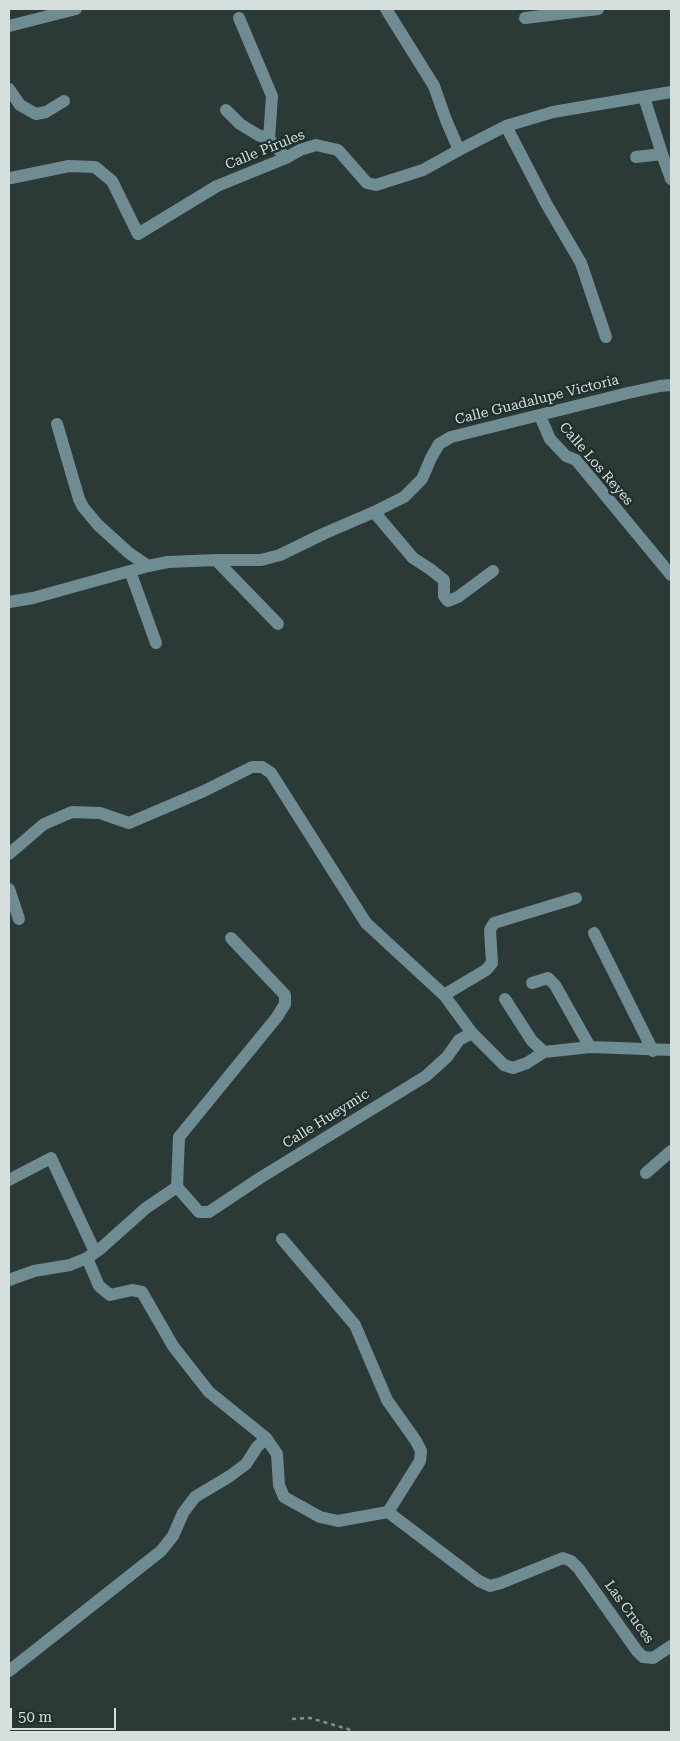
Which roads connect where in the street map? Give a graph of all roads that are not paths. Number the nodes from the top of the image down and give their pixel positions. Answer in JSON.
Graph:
{"nodes":[{"id":1,"x":76,"y":9,"type":"edge"},
{"id":2,"x":386,"y":9,"type":"edge"},
{"id":3,"x":598,"y":9,"type":"edge"},
{"id":4,"x":239,"y":18,"type":"dead end"},
{"id":5,"x":525,"y":18,"type":"dead end"},
{"id":6,"x":9,"y":26,"type":"edge"},
{"id":7,"x":9,"y":89,"type":"edge"},
{"id":8,"x":671,"y":92,"type":"edge"},
{"id":9,"x":644,"y":97,"type":"junction"},
{"id":10,"x":64,"y":101,"type":"dead end"},
{"id":11,"x":226,"y":110,"type":"dead end"},
{"id":12,"x":506,"y":126,"type":"junction"},
{"id":13,"x":269,"y":139,"type":"junction"},
{"id":14,"x":458,"y":150,"type":"junction"},
{"id":15,"x":662,"y":154,"type":"junction"},
{"id":16,"x":636,"y":157,"type":"dead end"},
{"id":17,"x":286,"y":158,"type":"junction"},
{"id":18,"x":11,"y":178,"type":"dead end"},
{"id":19,"x":671,"y":179,"type":"edge"},
{"id":20,"x":606,"y":337,"type":"dead end"},
{"id":21,"x":671,"y":385,"type":"edge"},
{"id":22,"x":540,"y":416,"type":"junction"},
{"id":23,"x":57,"y":424,"type":"dead end"},
{"id":24,"x":374,"y":512,"type":"junction"},
{"id":25,"x":216,"y":560,"type":"junction"},
{"id":26,"x":148,"y":566,"type":"junction"},
{"id":27,"x":130,"y":571,"type":"junction"},
{"id":28,"x":493,"y":571,"type":"dead end"},
{"id":29,"x":671,"y":575,"type":"edge"},
{"id":30,"x":9,"y":602,"type":"edge"},
{"id":31,"x":278,"y":624,"type":"dead end"},
{"id":32,"x":156,"y":643,"type":"dead end"},
{"id":33,"x":9,"y":854,"type":"edge"},
{"id":34,"x":9,"y":889,"type":"edge"},
{"id":35,"x":576,"y":898,"type":"dead end"},
{"id":36,"x":19,"y":919,"type":"dead end"},
{"id":37,"x":594,"y":934,"type":"dead end"},
{"id":38,"x":230,"y":938,"type":"dead end"},
{"id":39,"x":532,"y":983,"type":"dead end"},
{"id":40,"x":444,"y":995,"type":"junction"},
{"id":41,"x":505,"y":999,"type":"dead end"},
{"id":42,"x":472,"y":1032,"type":"junction"},
{"id":43,"x":590,"y":1047,"type":"junction"},
{"id":44,"x":671,"y":1050,"type":"edge"},
{"id":45,"x":653,"y":1051,"type":"junction"},
{"id":46,"x":544,"y":1052,"type":"junction"},
{"id":47,"x":671,"y":1151,"type":"edge"},
{"id":48,"x":646,"y":1173,"type":"dead end"},
{"id":49,"x":9,"y":1180,"type":"edge"},
{"id":50,"x":177,"y":1187,"type":"junction"},
{"id":51,"x":282,"y":1239,"type":"dead end"},
{"id":52,"x":91,"y":1255,"type":"junction"},
{"id":53,"x":9,"y":1280,"type":"edge"},
{"id":54,"x":266,"y":1438,"type":"junction"},
{"id":55,"x":388,"y":1512,"type":"junction"},
{"id":56,"x":671,"y":1646,"type":"edge"},
{"id":57,"x":9,"y":1671,"type":"edge"}],
"edges":[{"from":1,"to":6,"type":"street"},
{"from":2,"to":14,"type":"street"},
{"from":3,"to":5,"type":"street"},
{"from":4,"to":13,"type":"street"},
{"from":7,"to":10,"type":"street"},
{"from":8,"to":9,"type":"street","name":"Calle Pirules"},
{"from":9,"to":12,"type":"street","name":"Calle Pirules"},
{"from":9,"to":15,"type":"street"},
{"from":11,"to":13,"type":"street"},
{"from":12,"to":14,"type":"street","name":"Calle Pirules"},
{"from":12,"to":20,"type":"street"},
{"from":13,"to":17,"type":"street"},
{"from":14,"to":17,"type":"street","name":"Calle Pirules"},
{"from":15,"to":16,"type":"street"},
{"from":15,"to":19,"type":"street"},
{"from":17,"to":18,"type":"street","name":"Calle Pirules"},
{"from":21,"to":22,"type":"street","name":"Calle Guadalupe Victoria"},
{"from":22,"to":24,"type":"street","name":"Calle Guadalupe Victoria"},
{"from":22,"to":29,"type":"street","name":"Calle Los Reyes"},
{"from":23,"to":26,"type":"street"},
{"from":24,"to":25,"type":"street","name":"Calle Guadalupe Victoria"},
{"from":24,"to":28,"type":"street"},
{"from":25,"to":26,"type":"street","name":"Calle Guadalupe Victoria"},
{"from":25,"to":31,"type":"street"},
{"from":26,"to":27,"type":"street","name":"Calle Guadalupe Victoria"},
{"from":27,"to":30,"type":"street","name":"Calle Guadalupe Victoria"},
{"from":27,"to":32,"type":"street"},
{"from":33,"to":40,"type":"street"},
{"from":34,"to":36,"type":"street"},
{"from":35,"to":40,"type":"street"},
{"from":37,"to":45,"type":"street"},
{"from":38,"to":50,"type":"street"},
{"from":39,"to":43,"type":"street"},
{"from":40,"to":42,"type":"street"},
{"from":41,"to":46,"type":"street"},
{"from":42,"to":46,"type":"street"},
{"from":42,"to":50,"type":"street","name":"Calle Hueymic"},
{"from":43,"to":45,"type":"street"},
{"from":43,"to":46,"type":"street"},
{"from":44,"to":45,"type":"street"},
{"from":47,"to":48,"type":"street"},
{"from":49,"to":52,"type":"street"},
{"from":50,"to":52,"type":"street"},
{"from":51,"to":55,"type":"street"},
{"from":52,"to":53,"type":"street"},
{"from":52,"to":54,"type":"street"},
{"from":54,"to":55,"type":"street"},
{"from":54,"to":57,"type":"street"},
{"from":55,"to":56,"type":"street","name":"Las Cruces"}]}
